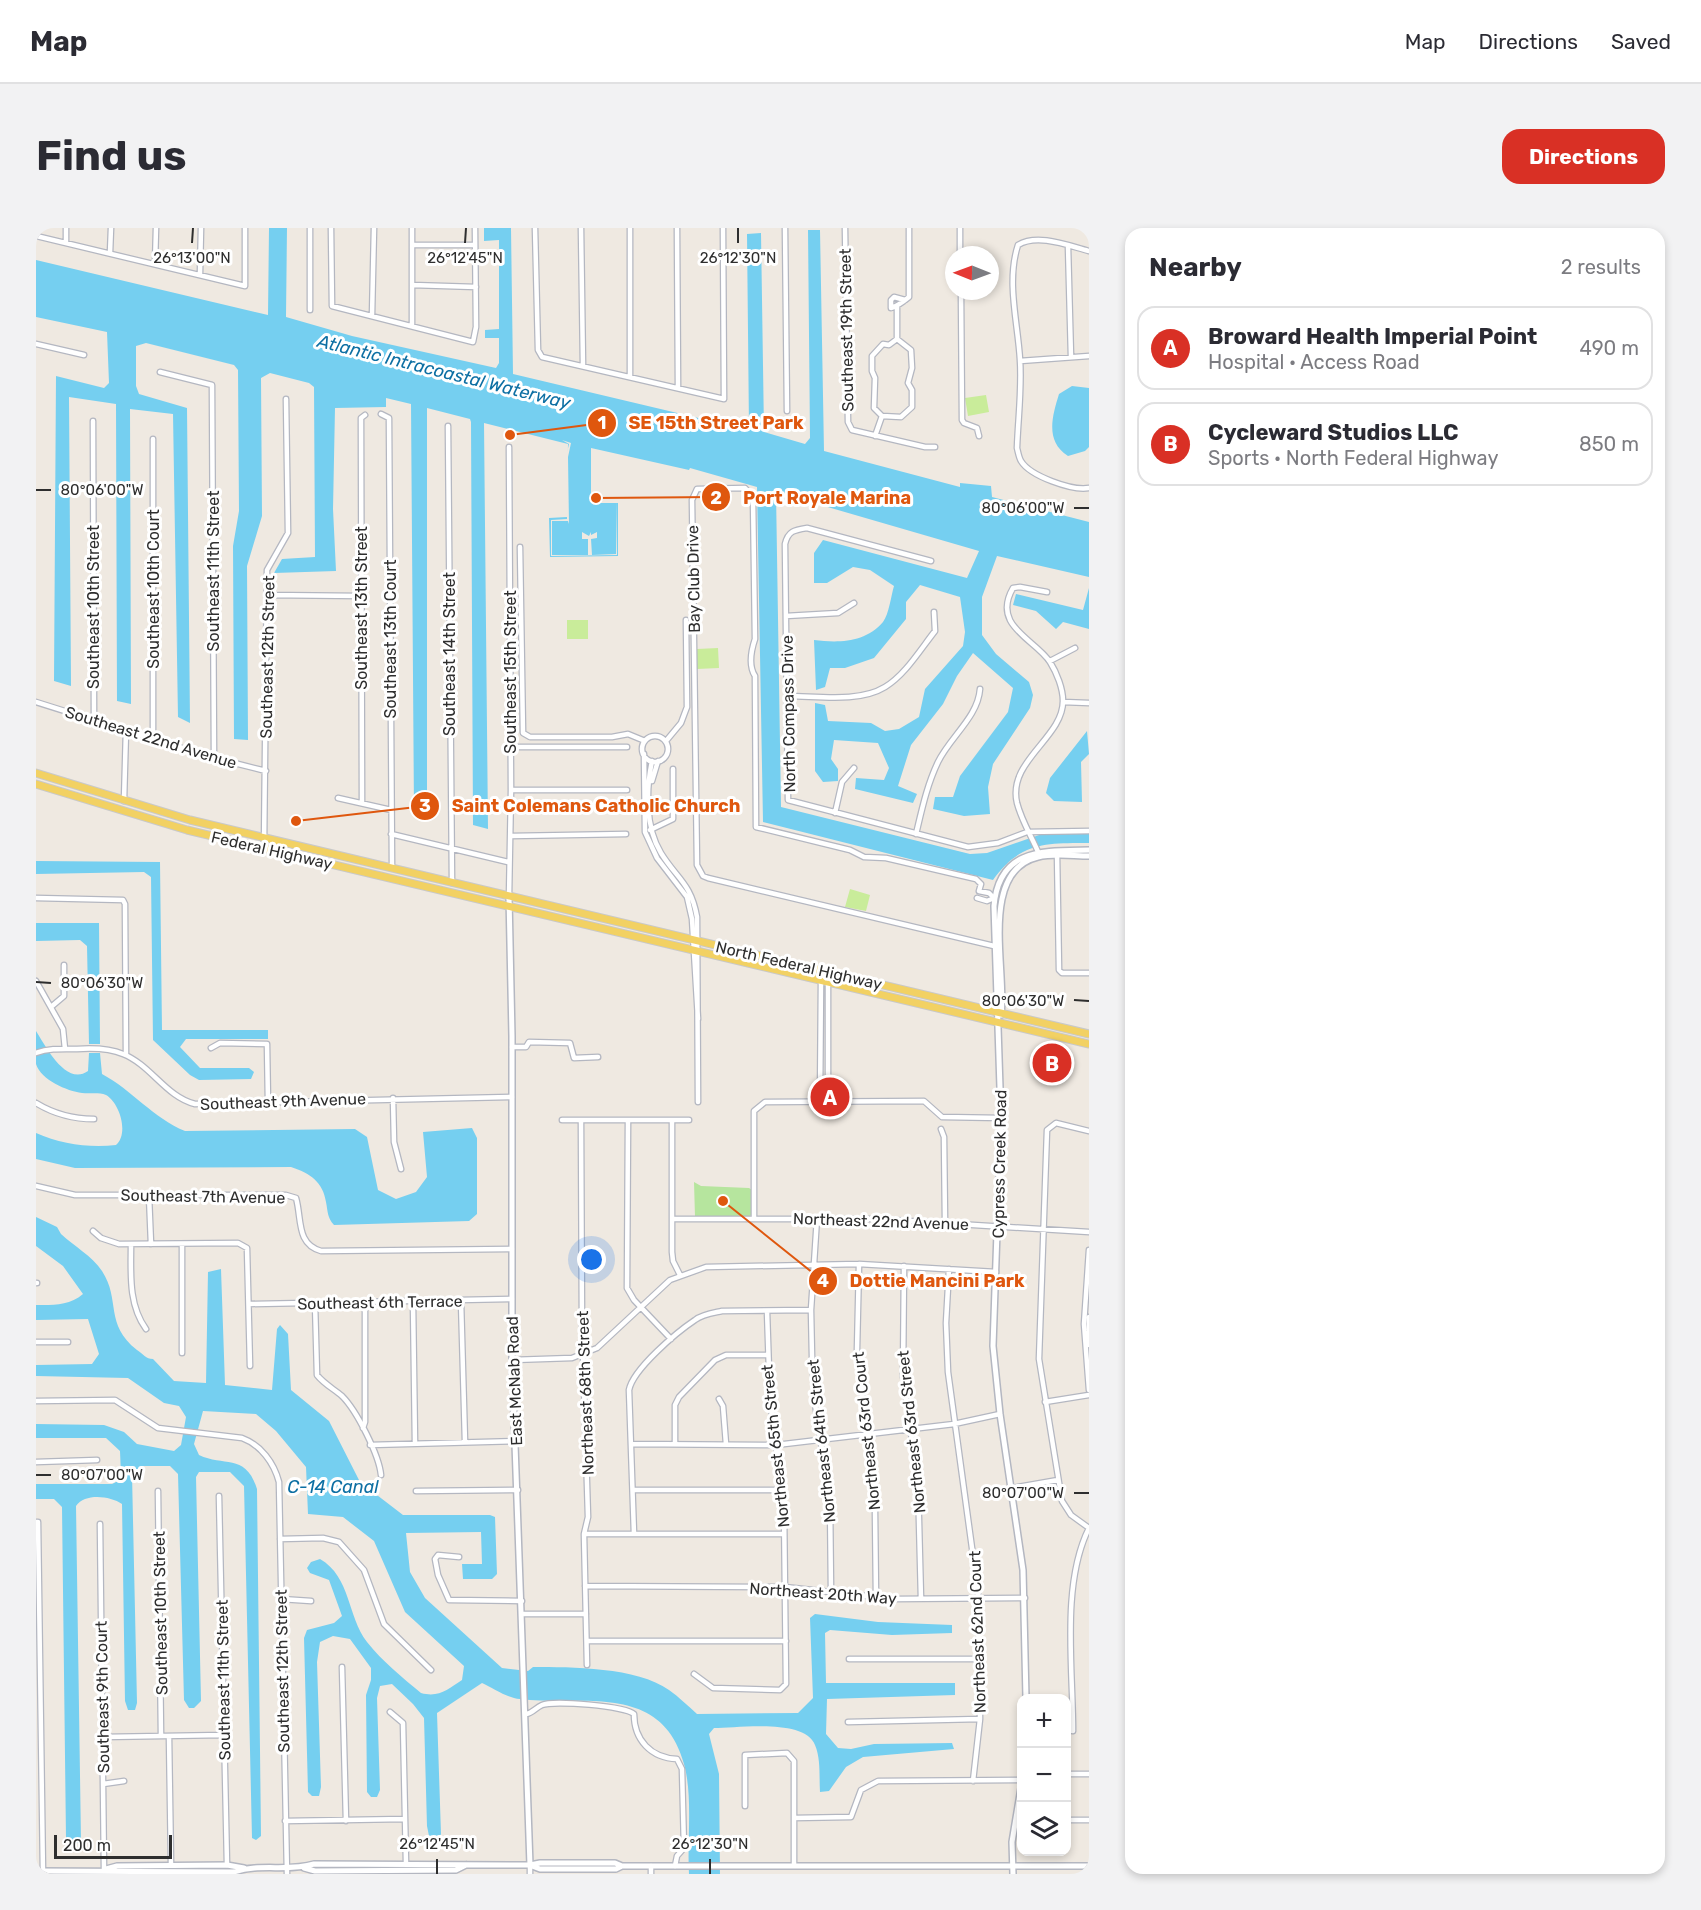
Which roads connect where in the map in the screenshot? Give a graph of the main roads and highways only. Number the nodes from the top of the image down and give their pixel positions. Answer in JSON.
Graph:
{"nodes":[{"id":1,"x":36,"y":773,"type":"edge"},
{"id":2,"x":36,"y":784,"type":"edge"},
{"id":3,"x":124,"y":801,"type":"junction"},
{"id":4,"x":144,"y":807,"type":"junction"},
{"id":5,"x":109,"y":808,"type":"junction"},
{"id":6,"x":128,"y":813,"type":"junction"},
{"id":7,"x":392,"y":868,"type":"junction"},
{"id":8,"x":407,"y":872,"type":"junction"},
{"id":9,"x":373,"y":874,"type":"junction"},
{"id":10,"x":388,"y":878,"type":"junction"},
{"id":11,"x":509,"y":897,"type":"joint"},
{"id":12,"x":511,"y":907,"type":"joint"},
{"id":13,"x":615,"y":921,"type":"junction"},
{"id":14,"x":631,"y":926,"type":"junction"},
{"id":15,"x":598,"y":928,"type":"junction"},
{"id":16,"x":615,"y":931,"type":"junction"},
{"id":17,"x":826,"y":972,"type":"junction"},
{"id":18,"x":836,"y":974,"type":"junction"},
{"id":19,"x":821,"y":980,"type":"junction"},
{"id":20,"x":912,"y":992,"type":"junction"},
{"id":21,"x":899,"y":999,"type":"junction"},
{"id":22,"x":1089,"y":1034,"type":"edge"},
{"id":23,"x":1089,"y":1044,"type":"edge"}],
"edges":[{"from":1,"to":3,"type":"main road","name":"Federal Highway"},
{"from":2,"to":5,"type":"main road","name":"Federal Highway"},
{"from":3,"to":4,"type":"main road","name":"Federal Highway"},
{"from":3,"to":5,"type":"main road"},
{"from":4,"to":6,"type":"main road"},
{"from":4,"to":7,"type":"main road","name":"Federal Highway"},
{"from":5,"to":6,"type":"main road","name":"Federal Highway"},
{"from":6,"to":9,"type":"main road","name":"Federal Highway"},
{"from":7,"to":8,"type":"main road","name":"Federal Highway"},
{"from":7,"to":9,"type":"main road"},
{"from":8,"to":10,"type":"main road"},
{"from":8,"to":11,"type":"main road","name":"Federal Highway"},
{"from":9,"to":10,"type":"main road","name":"Federal Highway"},
{"from":10,"to":12,"type":"main road","name":"Federal Highway"},
{"from":11,"to":13,"type":"main road","name":"North Federal Highway"},
{"from":12,"to":15,"type":"main road","name":"North Federal Highway"},
{"from":13,"to":14,"type":"main road","name":"North Federal Highway"},
{"from":13,"to":15,"type":"main road"},
{"from":14,"to":16,"type":"main road"},
{"from":14,"to":17,"type":"main road","name":"North Federal Highway"},
{"from":15,"to":16,"type":"main road","name":"North Federal Highway"},
{"from":16,"to":19,"type":"main road","name":"North Federal Highway"},
{"from":17,"to":18,"type":"main road","name":"North Federal Highway"},
{"from":17,"to":19,"type":"main road"},
{"from":18,"to":19,"type":"main road"},
{"from":18,"to":20,"type":"main road","name":"North Federal Highway"},
{"from":19,"to":21,"type":"main road","name":"North Federal Highway"},
{"from":20,"to":21,"type":"main road"},
{"from":20,"to":22,"type":"main road","name":"North Federal Highway"},
{"from":21,"to":23,"type":"main road","name":"North Federal Highway"}]}
